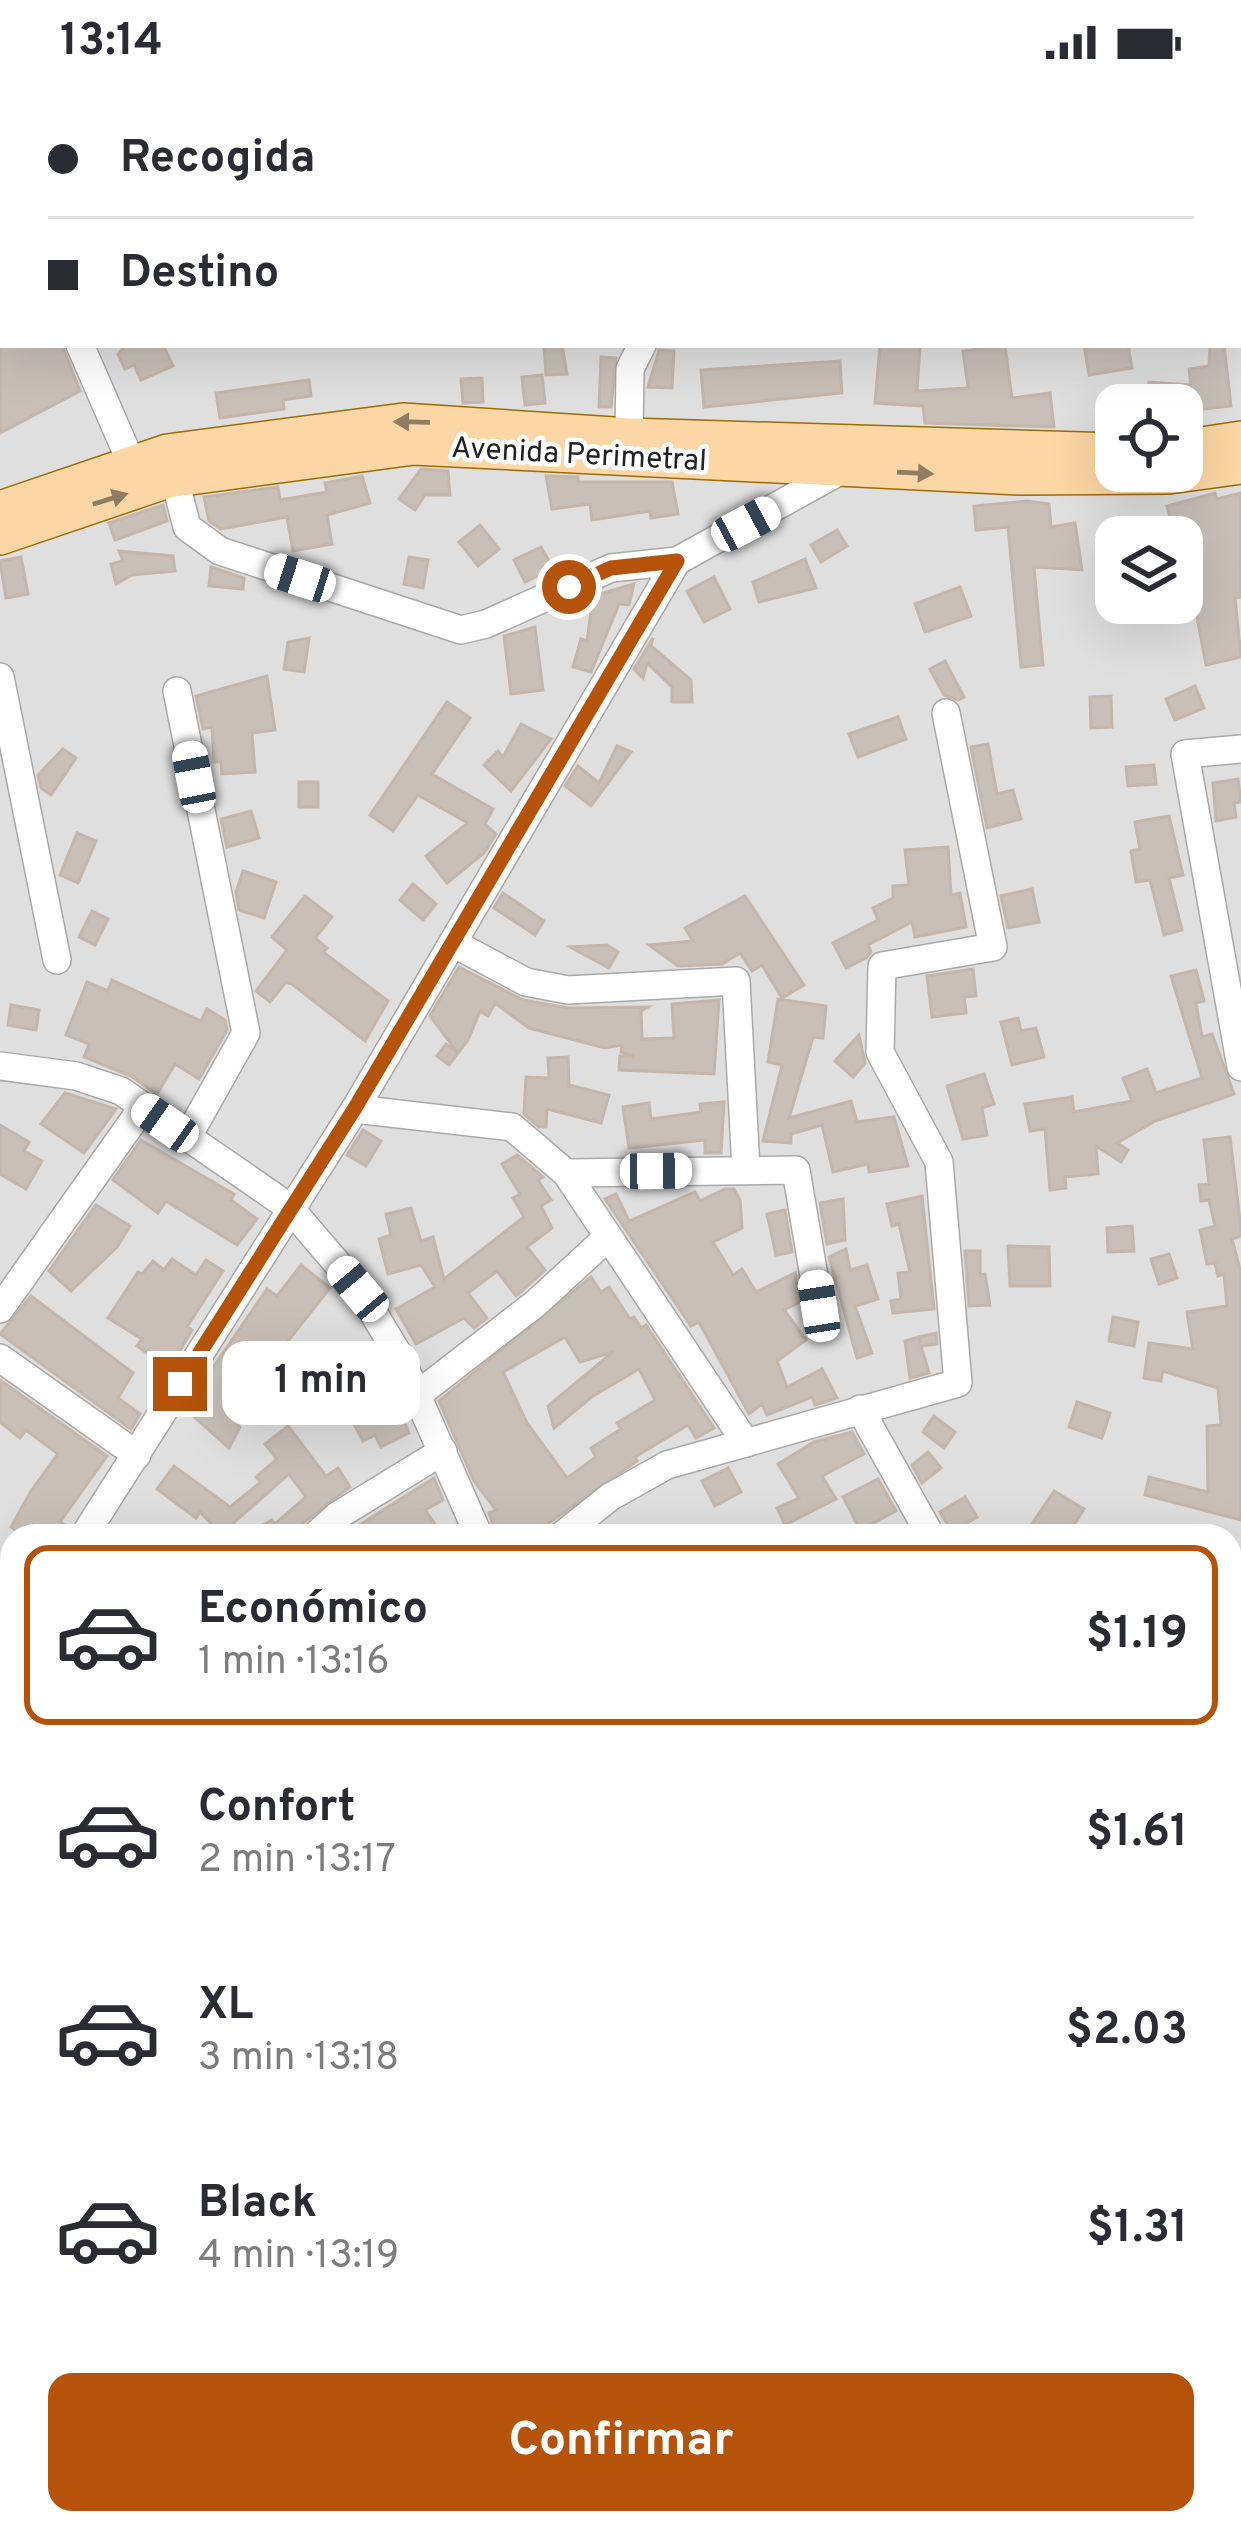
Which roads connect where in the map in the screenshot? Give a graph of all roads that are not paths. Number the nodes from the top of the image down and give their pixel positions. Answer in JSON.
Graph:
{"nodes":[{"id":1,"x":81,"y":348,"type":"edge"},
{"id":2,"x":640,"y":348,"type":"edge"},
{"id":3,"x":628,"y":435,"type":"junction"},
{"id":4,"x":1241,"y":438,"type":"edge"},
{"id":5,"x":1203,"y":444,"type":"edge"},
{"id":6,"x":1095,"y":450,"type":"edge"},
{"id":7,"x":851,"y":456,"type":"junction"},
{"id":8,"x":130,"y":462,"type":"junction"},
{"id":9,"x":171,"y":466,"type":"junction"},
{"id":10,"x":1241,"y":466,"type":"edge"},
{"id":11,"x":0,"y":508,"type":"edge"},
{"id":12,"x":0,"y":538,"type":"edge"},
{"id":13,"x":677,"y":561,"type":"junction"},
{"id":14,"x":0,"y":677,"type":"edge"},
{"id":15,"x":177,"y":691,"type":"dead end"},
{"id":16,"x":946,"y":713,"type":"dead end"},
{"id":17,"x":1241,"y":749,"type":"edge"},
{"id":18,"x":453,"y":943,"type":"junction"},
{"id":19,"x":57,"y":960,"type":"dead end"},
{"id":20,"x":0,"y":1066,"type":"edge"},
{"id":21,"x":1241,"y":1067,"type":"edge"},
{"id":22,"x":143,"y":1107,"type":"junction"},
{"id":23,"x":355,"y":1108,"type":"junction"},
{"id":24,"x":187,"y":1138,"type":"junction"},
{"id":25,"x":746,"y":1169,"type":"junction"},
{"id":26,"x":566,"y":1173,"type":"junction"},
{"id":27,"x":289,"y":1207,"type":"junction"},
{"id":28,"x":608,"y":1237,"type":"junction"},
{"id":29,"x":819,"y":1306,"type":"dead end"},
{"id":30,"x":0,"y":1309,"type":"edge"},
{"id":31,"x":0,"y":1358,"type":"edge"},
{"id":32,"x":417,"y":1394,"type":"junction"},
{"id":33,"x":860,"y":1409,"type":"junction"},
{"id":34,"x":746,"y":1443,"type":"junction"},
{"id":35,"x":442,"y":1451,"type":"junction"},
{"id":36,"x":136,"y":1455,"type":"junction"},
{"id":37,"x":92,"y":1524,"type":"edge"},
{"id":38,"x":328,"y":1524,"type":"edge"},
{"id":39,"x":474,"y":1524,"type":"edge"},
{"id":40,"x":576,"y":1524,"type":"edge"},
{"id":41,"x":925,"y":1524,"type":"edge"}],
"edges":[{"from":1,"to":8,"type":"street"},
{"from":2,"to":3,"type":"street"},
{"from":3,"to":7,"type":"main road","name":"Avenida Perimetral"},
{"from":3,"to":9,"type":"main road","name":"Avenida Perimetral","one_way":true},
{"from":4,"to":5,"type":"main road"},
{"from":6,"to":7,"type":"main road","name":"Avenida Perimetral"},
{"from":7,"to":9,"type":"main road","name":"Avenida Perimetral"},
{"from":7,"to":10,"type":"main road","name":"Avenida Perimetral","one_way":true},
{"from":7,"to":13,"type":"street"},
{"from":8,"to":9,"type":"main road","name":"Avenida Perimetral"},
{"from":8,"to":11,"type":"main road","name":"Avenida Perimetral"},
{"from":12,"to":9,"type":"main road","name":"Avenida Perimetral","one_way":true},
{"from":9,"to":13,"type":"street"},
{"from":13,"to":18,"type":"street"},
{"from":14,"to":19,"type":"street"},
{"from":15,"to":24,"type":"street"},
{"from":16,"to":33,"type":"street"},
{"from":17,"to":21,"type":"street"},
{"from":18,"to":23,"type":"street"},
{"from":18,"to":25,"type":"street"},
{"from":20,"to":22,"type":"street"},
{"from":22,"to":24,"type":"street"},
{"from":22,"to":30,"type":"street"},
{"from":23,"to":26,"type":"street"},
{"from":23,"to":27,"type":"street"},
{"from":24,"to":27,"type":"street"},
{"from":25,"to":26,"type":"street"},
{"from":25,"to":29,"type":"street"},
{"from":26,"to":28,"type":"street"},
{"from":27,"to":32,"type":"street"},
{"from":27,"to":36,"type":"street"},
{"from":28,"to":32,"type":"street"},
{"from":28,"to":34,"type":"street"},
{"from":31,"to":36,"type":"street"},
{"from":32,"to":35,"type":"street"},
{"from":33,"to":34,"type":"street"},
{"from":33,"to":41,"type":"street"},
{"from":34,"to":40,"type":"street"},
{"from":35,"to":38,"type":"street"},
{"from":35,"to":39,"type":"street"},
{"from":36,"to":37,"type":"street"}]}
